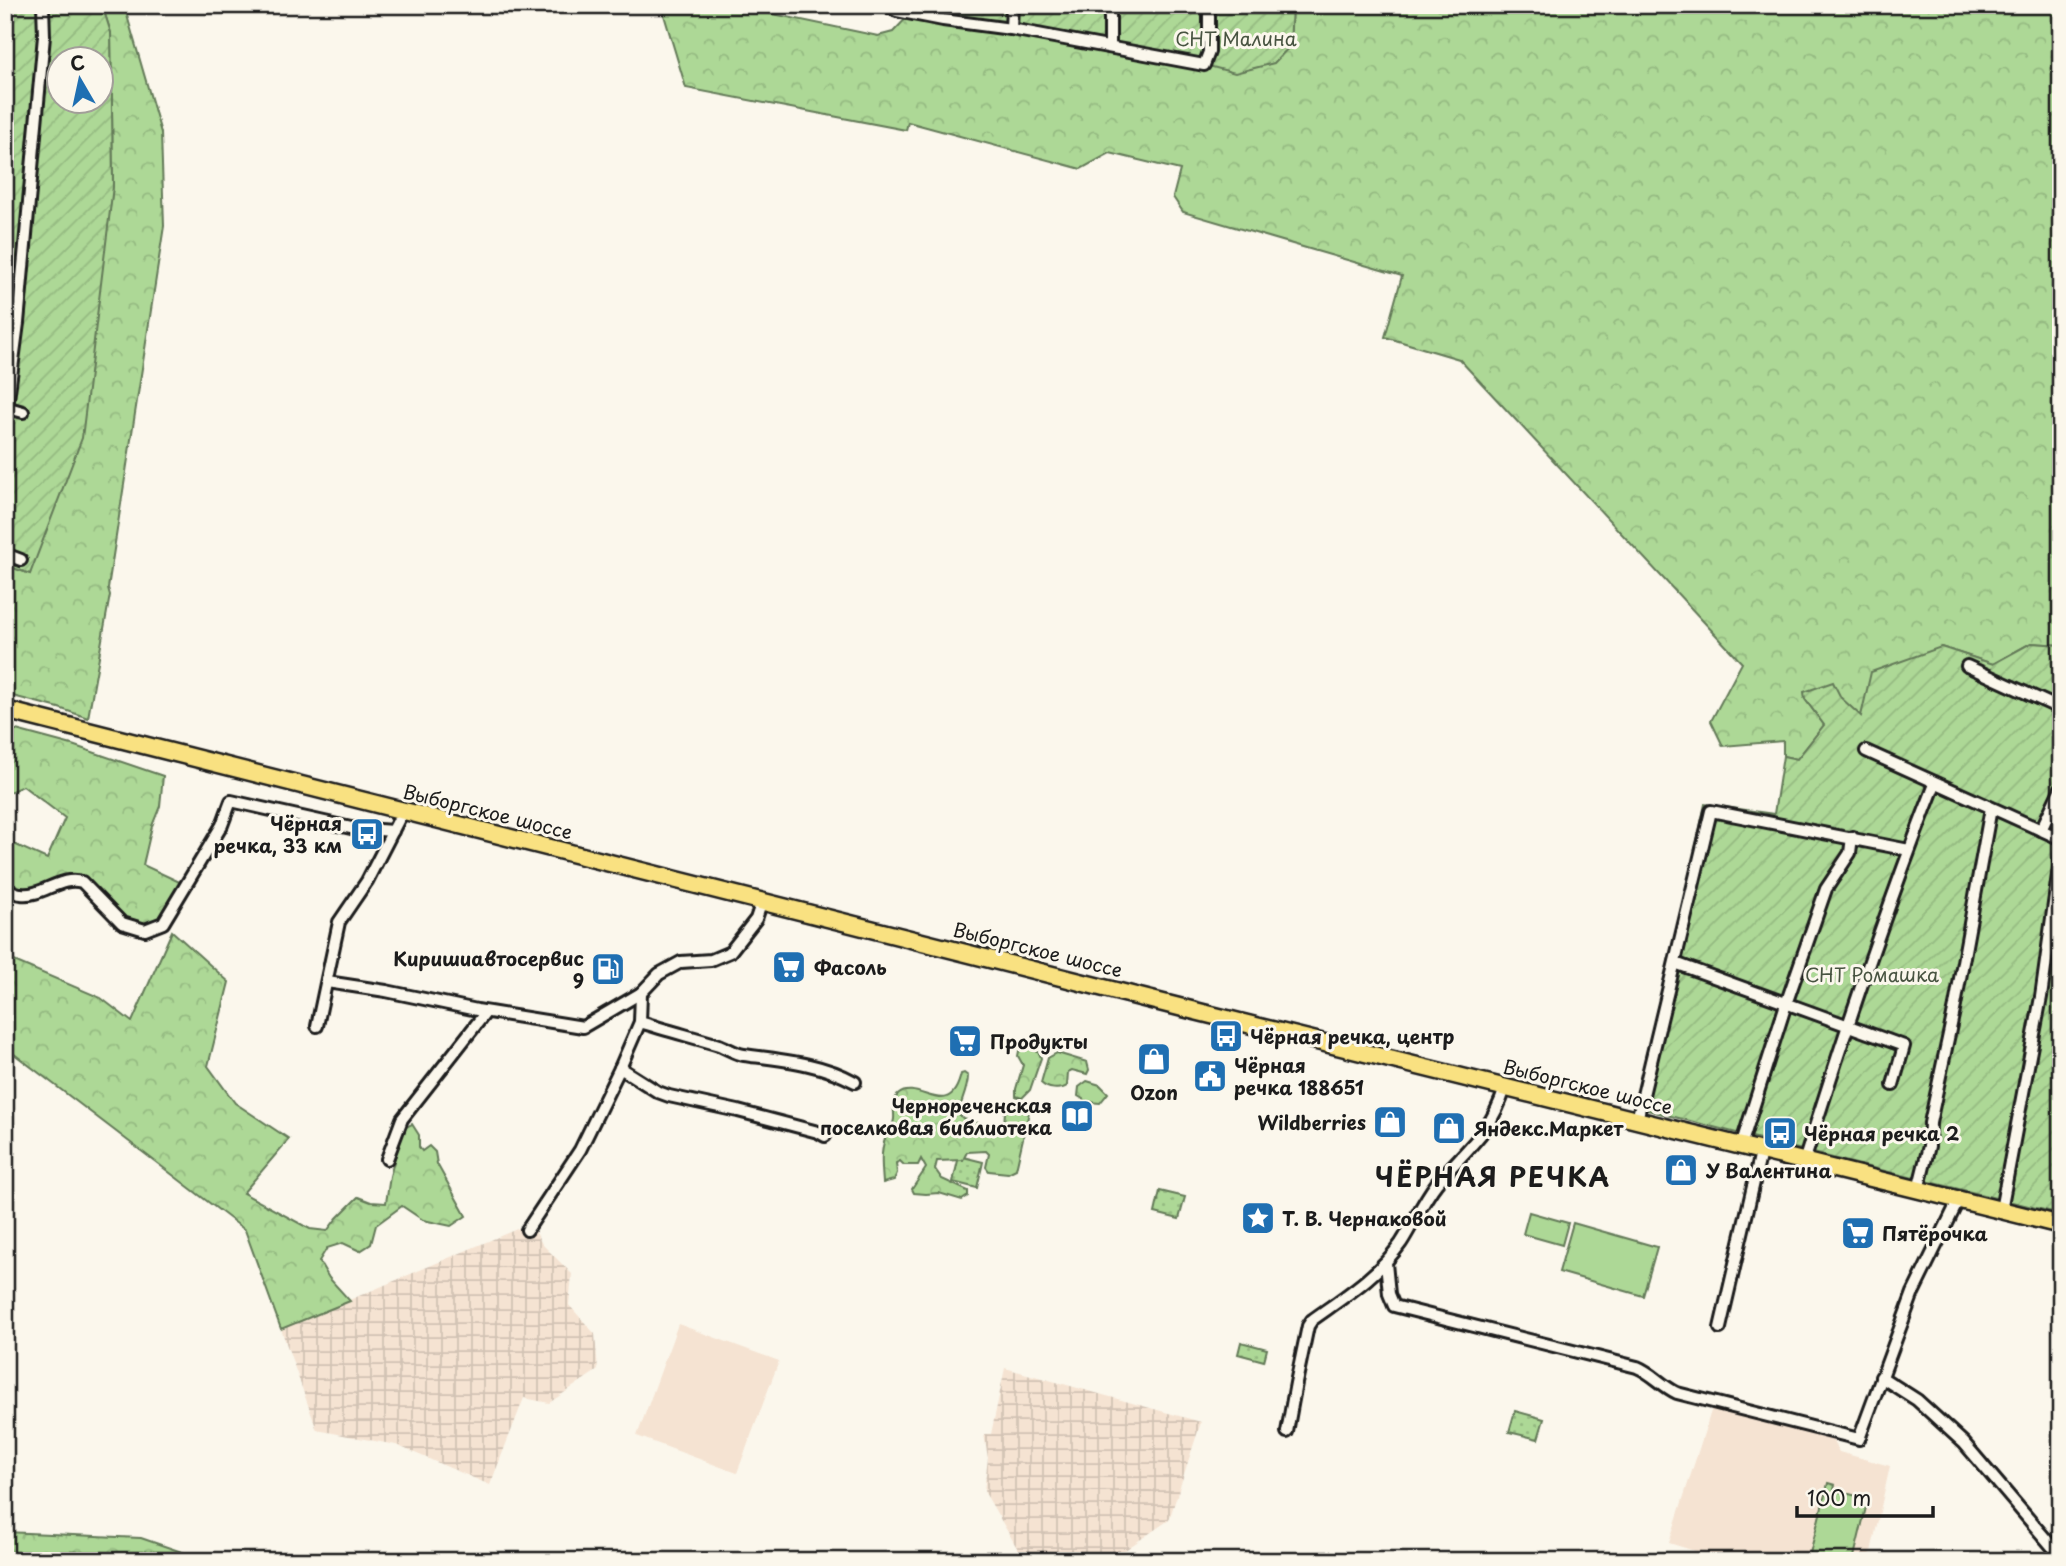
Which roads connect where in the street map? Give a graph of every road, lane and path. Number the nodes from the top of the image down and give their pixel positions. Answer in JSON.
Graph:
{"nodes":[{"id":1,"x":43,"y":5,"type":"edge"},
{"id":2,"x":886,"y":5,"type":"edge"},
{"id":3,"x":1012,"y":5,"type":"edge"},
{"id":4,"x":1110,"y":5,"type":"edge"},
{"id":5,"x":1209,"y":5,"type":"edge"},
{"id":6,"x":917,"y":10,"type":"edge"},
{"id":7,"x":1011,"y":29,"type":"junction"},
{"id":8,"x":1110,"y":47,"type":"junction"},
{"id":9,"x":6,"y":407,"type":"edge"},
{"id":10,"x":23,"y":412,"type":"dead end"},
{"id":11,"x":5,"y":554,"type":"edge"},
{"id":12,"x":21,"y":560,"type":"dead end"},
{"id":13,"x":1967,"y":666,"type":"dead end"},
{"id":14,"x":2061,"y":709,"type":"edge"},
{"id":15,"x":5,"y":710,"type":"edge"},
{"id":16,"x":1866,"y":751,"type":"dead end"},
{"id":17,"x":1935,"y":783,"type":"junction"},
{"id":18,"x":2061,"y":788,"type":"edge"},
{"id":19,"x":1992,"y":808,"type":"junction"},
{"id":20,"x":403,"y":811,"type":"junction"},
{"id":21,"x":2041,"y":830,"type":"junction"},
{"id":22,"x":393,"y":831,"type":"junction"},
{"id":23,"x":1852,"y":837,"type":"junction"},
{"id":24,"x":2061,"y":839,"type":"edge"},
{"id":25,"x":1909,"y":850,"type":"junction"},
{"id":26,"x":2061,"y":853,"type":"edge"},
{"id":27,"x":5,"y":888,"type":"edge"},
{"id":28,"x":762,"y":901,"type":"junction"},
{"id":29,"x":1675,"y":963,"type":"junction"},
{"id":30,"x":327,"y":982,"type":"junction"},
{"id":31,"x":641,"y":993,"type":"junction"},
{"id":32,"x":1786,"y":1004,"type":"junction"},
{"id":33,"x":486,"y":1012,"type":"junction"},
{"id":34,"x":640,"y":1022,"type":"junction"},
{"id":35,"x":1847,"y":1025,"type":"junction"},
{"id":36,"x":317,"y":1026,"type":"dead end"},
{"id":37,"x":620,"y":1068,"type":"junction"},
{"id":38,"x":855,"y":1082,"type":"dead end"},
{"id":39,"x":1894,"y":1085,"type":"dead end"},
{"id":40,"x":1505,"y":1088,"type":"junction"},
{"id":41,"x":1637,"y":1120,"type":"junction"},
{"id":42,"x":825,"y":1136,"type":"dead end"},
{"id":43,"x":1741,"y":1146,"type":"junction"},
{"id":44,"x":1761,"y":1152,"type":"junction"},
{"id":45,"x":387,"y":1159,"type":"dead end"},
{"id":46,"x":1804,"y":1162,"type":"junction"},
{"id":47,"x":1918,"y":1190,"type":"junction"},
{"id":48,"x":1959,"y":1199,"type":"junction"},
{"id":49,"x":2001,"y":1210,"type":"junction"},
{"id":50,"x":2061,"y":1225,"type":"edge"},
{"id":51,"x":527,"y":1230,"type":"dead end"},
{"id":52,"x":1386,"y":1263,"type":"junction"},
{"id":53,"x":1720,"y":1328,"type":"dead end"},
{"id":54,"x":1881,"y":1377,"type":"junction"},
{"id":55,"x":1287,"y":1432,"type":"dead end"},
{"id":56,"x":2061,"y":1557,"type":"edge"}],
"edges":[{"from":1,"to":9,"type":"street"},
{"from":2,"to":6,"type":"street"},
{"from":3,"to":7,"type":"street"},
{"from":4,"to":8,"type":"street"},
{"from":5,"to":8,"type":"street"},
{"from":6,"to":7,"type":"street"},
{"from":7,"to":8,"type":"street"},
{"from":9,"to":10,"type":"street"},
{"from":11,"to":12,"type":"street"},
{"from":13,"to":14,"type":"street"},
{"from":15,"to":20,"type":"main road","name":"Выборгское шоссе"},
{"from":16,"to":17,"type":"street"},
{"from":17,"to":19,"type":"street"},
{"from":17,"to":25,"type":"street"},
{"from":18,"to":21,"type":"street"},
{"from":19,"to":21,"type":"street"},
{"from":19,"to":47,"type":"street"},
{"from":20,"to":22,"type":"street"},
{"from":20,"to":28,"type":"main road","name":"Выборгское шоссе"},
{"from":21,"to":24,"type":"street"},
{"from":22,"to":27,"type":"street"},
{"from":22,"to":30,"type":"street"},
{"from":23,"to":25,"type":"street"},
{"from":23,"to":29,"type":"street"},
{"from":23,"to":32,"type":"street"},
{"from":25,"to":35,"type":"street"},
{"from":26,"to":49,"type":"street"},
{"from":28,"to":31,"type":"street"},
{"from":28,"to":40,"type":"main road","name":"Выборгское шоссе"},
{"from":29,"to":32,"type":"street"},
{"from":29,"to":41,"type":"street"},
{"from":30,"to":33,"type":"street"},
{"from":30,"to":36,"type":"street"},
{"from":31,"to":33,"type":"street"},
{"from":31,"to":34,"type":"street"},
{"from":32,"to":35,"type":"street"},
{"from":32,"to":43,"type":"street"},
{"from":33,"to":45,"type":"street"},
{"from":34,"to":37,"type":"street"},
{"from":34,"to":38,"type":"street"},
{"from":35,"to":39,"type":"street"},
{"from":35,"to":46,"type":"street"},
{"from":37,"to":42,"type":"street"},
{"from":37,"to":51,"type":"street"},
{"from":40,"to":41,"type":"main road","name":"Выборгское шоссе"},
{"from":40,"to":52,"type":"street"},
{"from":41,"to":43,"type":"main road","name":"Выборгское шоссе"},
{"from":43,"to":44,"type":"main road","name":"Выборгское шоссе"},
{"from":44,"to":46,"type":"main road","name":"Выборгское шоссе"},
{"from":44,"to":53,"type":"street"},
{"from":46,"to":47,"type":"main road","name":"Выборгское шоссе"},
{"from":47,"to":48,"type":"main road","name":"Выборгское шоссе"},
{"from":48,"to":49,"type":"main road","name":"Выборгское шоссе"},
{"from":48,"to":54,"type":"street"},
{"from":49,"to":50,"type":"main road","name":"Выборгское шоссе"},
{"from":52,"to":54,"type":"street"},
{"from":52,"to":55,"type":"street"},
{"from":54,"to":56,"type":"street"}]}
